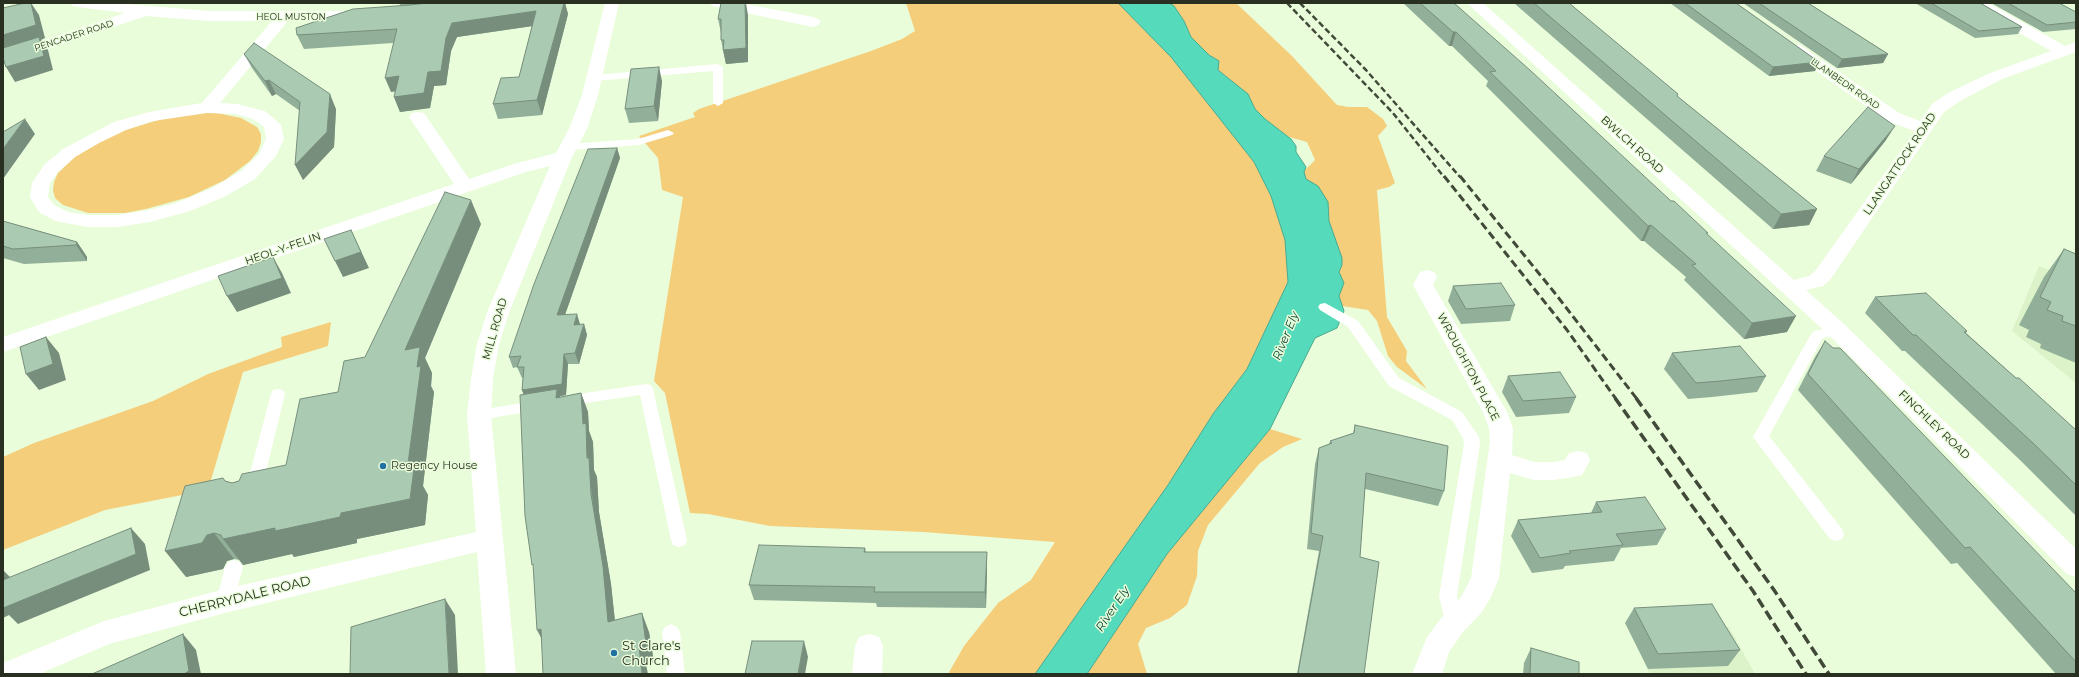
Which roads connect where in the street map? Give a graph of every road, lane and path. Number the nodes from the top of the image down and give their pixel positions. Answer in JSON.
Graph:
{"nodes":[{"id":1,"x":78,"y":3,"type":"edge"},
{"id":2,"x":353,"y":3,"type":"edge"},
{"id":3,"x":612,"y":3,"type":"edge"},
{"id":4,"x":717,"y":3,"type":"edge"},
{"id":5,"x":1474,"y":3,"type":"edge"},
{"id":6,"x":1977,"y":3,"type":"edge"},
{"id":7,"x":103,"y":5,"type":"edge"},
{"id":8,"x":144,"y":11,"type":"junction"},
{"id":9,"x":369,"y":15,"type":"edge"},
{"id":10,"x":338,"y":17,"type":"junction"},
{"id":11,"x":284,"y":18,"type":"junction"},
{"id":12,"x":813,"y":22,"type":"dead end"},
{"id":13,"x":1780,"y":38,"type":"edge"},
{"id":14,"x":2069,"y":49,"type":"edge"},
{"id":15,"x":3,"y":59,"type":"edge"},
{"id":16,"x":595,"y":78,"type":"junction"},
{"id":17,"x":718,"y":103,"type":"dead end"},
{"id":18,"x":208,"y":108,"type":"junction"},
{"id":19,"x":418,"y":117,"type":"dead end"},
{"id":20,"x":1925,"y":129,"type":"junction"},
{"id":21,"x":668,"y":133,"type":"dead end"},
{"id":22,"x":566,"y":152,"type":"junction"},
{"id":23,"x":465,"y":187,"type":"junction"},
{"id":24,"x":1427,"y":277,"type":"dead end"},
{"id":25,"x":1791,"y":287,"type":"junction"},
{"id":26,"x":1325,"y":307,"type":"dead end"},
{"id":27,"x":1838,"y":331,"type":"junction"},
{"id":28,"x":3,"y":345,"type":"edge"},
{"id":29,"x":278,"y":394,"type":"dead end"},
{"id":30,"x":479,"y":415,"type":"junction"},
{"id":31,"x":1578,"y":460,"type":"dead end"},
{"id":32,"x":1500,"y":461,"type":"junction"},
{"id":33,"x":250,"y":502,"type":"edge"},
{"id":34,"x":1836,"y":534,"type":"dead end"},
{"id":35,"x":489,"y":539,"type":"junction"},
{"id":36,"x":679,"y":540,"type":"dead end"},
{"id":37,"x":2076,"y":566,"type":"edge"},
{"id":38,"x":234,"y":567,"type":"dead end"},
{"id":39,"x":225,"y":601,"type":"junction"},
{"id":40,"x":1452,"y":624,"type":"junction"},
{"id":41,"x":671,"y":632,"type":"dead end"},
{"id":42,"x":869,"y":646,"type":"dead end"},
{"id":43,"x":8,"y":674,"type":"edge"},
{"id":44,"x":501,"y":674,"type":"edge"},
{"id":45,"x":676,"y":674,"type":"edge"},
{"id":46,"x":867,"y":674,"type":"edge"},
{"id":47,"x":1427,"y":674,"type":"edge"}],
"edges":[{"from":1,"to":7,"type":"street","name":"HEOL MUSTON"},
{"from":2,"to":10,"type":"street"},
{"from":3,"to":16,"type":"street","name":"MILL ROAD"},
{"from":4,"to":12,"type":"street"},
{"from":5,"to":25,"type":"street","name":"BWLCH ROAD"},
{"from":6,"to":14,"type":"street"},
{"from":7,"to":8,"type":"street","name":"HEOL MUSTON"},
{"from":8,"to":11,"type":"street","name":"HEOL MUSTON"},
{"from":8,"to":15,"type":"street","name":"PENCADER ROAD"},
{"from":9,"to":10,"type":"street","name":"HEOL MUSTON"},
{"from":10,"to":11,"type":"street","name":"HEOL MUSTON"},
{"from":11,"to":18,"type":"street"},
{"from":13,"to":20,"type":"street","name":"LLANBEDR ROAD"},
{"from":14,"to":20,"type":"street","name":"LLANGATTOCK ROAD"},
{"from":16,"to":17,"type":"lane"},
{"from":16,"to":22,"type":"street","name":"MILL ROAD"},
{"from":18,"to":18,"type":"street"},
{"from":19,"to":23,"type":"street"},
{"from":20,"to":25,"type":"street","name":"LLANGATTOCK ROAD"},
{"from":21,"to":22,"type":"lane"},
{"from":22,"to":23,"type":"street","name":"HEOL-Y-FELIN"},
{"from":22,"to":30,"type":"street","name":"MILL ROAD"},
{"from":23,"to":28,"type":"street","name":"HEOL-Y-FELIN"},
{"from":24,"to":32,"type":"street","name":"WROUGHTON PLACE"},
{"from":25,"to":27,"type":"street","name":"FINCHLEY ROAD"},
{"from":26,"to":40,"type":"lane"},
{"from":27,"to":34,"type":"lane"},
{"from":27,"to":37,"type":"street","name":"FINCHLEY ROAD"},
{"from":29,"to":33,"type":"lane"},
{"from":30,"to":35,"type":"street","name":"MILL ROAD"},
{"from":30,"to":36,"type":"lane"},
{"from":31,"to":32,"type":"street"},
{"from":32,"to":40,"type":"street","name":"WROUGHTON PLACE"},
{"from":35,"to":39,"type":"street","name":"CHERRYDALE ROAD"},
{"from":35,"to":44,"type":"street","name":"MILL ROAD"},
{"from":38,"to":39,"type":"lane"},
{"from":39,"to":43,"type":"street","name":"CHERRYDALE ROAD"},
{"from":40,"to":47,"type":"street","name":"WROUGHTON PLACE"},
{"from":41,"to":45,"type":"lane"},
{"from":42,"to":46,"type":"street"}]}
